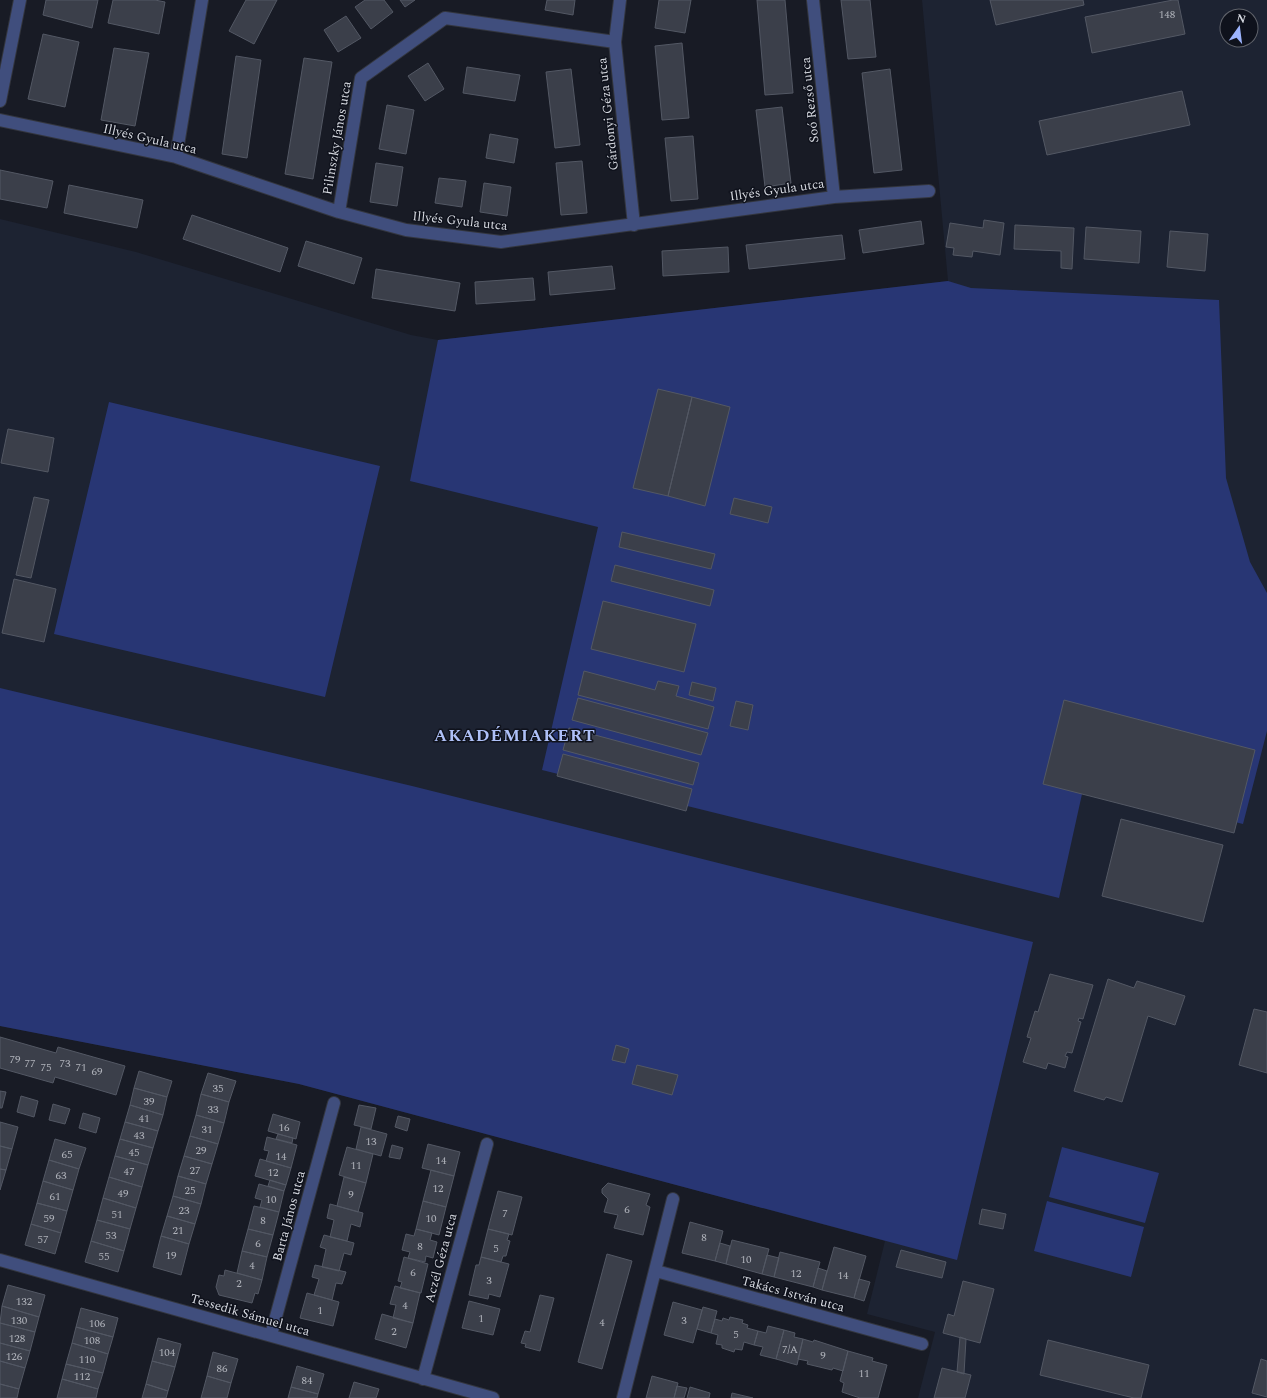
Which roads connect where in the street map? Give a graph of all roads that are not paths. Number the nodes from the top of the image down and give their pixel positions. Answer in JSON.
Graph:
{"nodes":[{"id":1,"x":20,"y":0,"type":"edge"},
{"id":2,"x":202,"y":0,"type":"edge"},
{"id":3,"x":620,"y":0,"type":"edge"},
{"id":4,"x":813,"y":0,"type":"edge"},
{"id":5,"x":615,"y":42,"type":"junction"},
{"id":6,"x":0,"y":101,"type":"edge"},
{"id":7,"x":0,"y":120,"type":"edge"},
{"id":8,"x":176,"y":157,"type":"junction"},
{"id":9,"x":929,"y":190,"type":"dead end"},
{"id":10,"x":834,"y":196,"type":"junction"},
{"id":11,"x":339,"y":212,"type":"junction"},
{"id":12,"x":634,"y":225,"type":"junction"},
{"id":13,"x":334,"y":1104,"type":"dead end"},
{"id":14,"x":487,"y":1144,"type":"dead end"},
{"id":15,"x":673,"y":1199,"type":"dead end"},
{"id":16,"x":0,"y":1260,"type":"edge"},
{"id":17,"x":656,"y":1271,"type":"junction"},
{"id":18,"x":271,"y":1335,"type":"junction"},
{"id":19,"x":922,"y":1344,"type":"dead end"},
{"id":20,"x":423,"y":1379,"type":"junction"},
{"id":21,"x":493,"y":1398,"type":"edge"},
{"id":22,"x":623,"y":1398,"type":"edge"}],
"edges":[{"from":1,"to":6,"type":"street"},
{"from":2,"to":8,"type":"street"},
{"from":3,"to":5,"type":"street","name":"Gárdonyi Géza utca"},
{"from":4,"to":10,"type":"street","name":"Soó Rezső utca"},
{"from":5,"to":11,"type":"street","name":"Pilinszky János utca"},
{"from":5,"to":12,"type":"street","name":"Gárdonyi Géza utca"},
{"from":7,"to":8,"type":"street","name":"Illyés Gyula utca"},
{"from":8,"to":11,"type":"street","name":"Illyés Gyula utca"},
{"from":9,"to":10,"type":"street","name":"Illyés Gyula utca"},
{"from":10,"to":12,"type":"street","name":"Illyés Gyula utca"},
{"from":11,"to":12,"type":"street","name":"Illyés Gyula utca"},
{"from":13,"to":18,"type":"street","name":"Barta János utca"},
{"from":14,"to":20,"type":"street","name":"Aczél Géza utca"},
{"from":15,"to":17,"type":"street"},
{"from":16,"to":18,"type":"street","name":"Tessedik Sámuel utca"},
{"from":17,"to":19,"type":"street","name":"Takács István utca"},
{"from":17,"to":22,"type":"street"},
{"from":18,"to":20,"type":"street","name":"Tessedik Sámuel utca"},
{"from":20,"to":21,"type":"street","name":"Tessedik Sámuel utca"}]}
